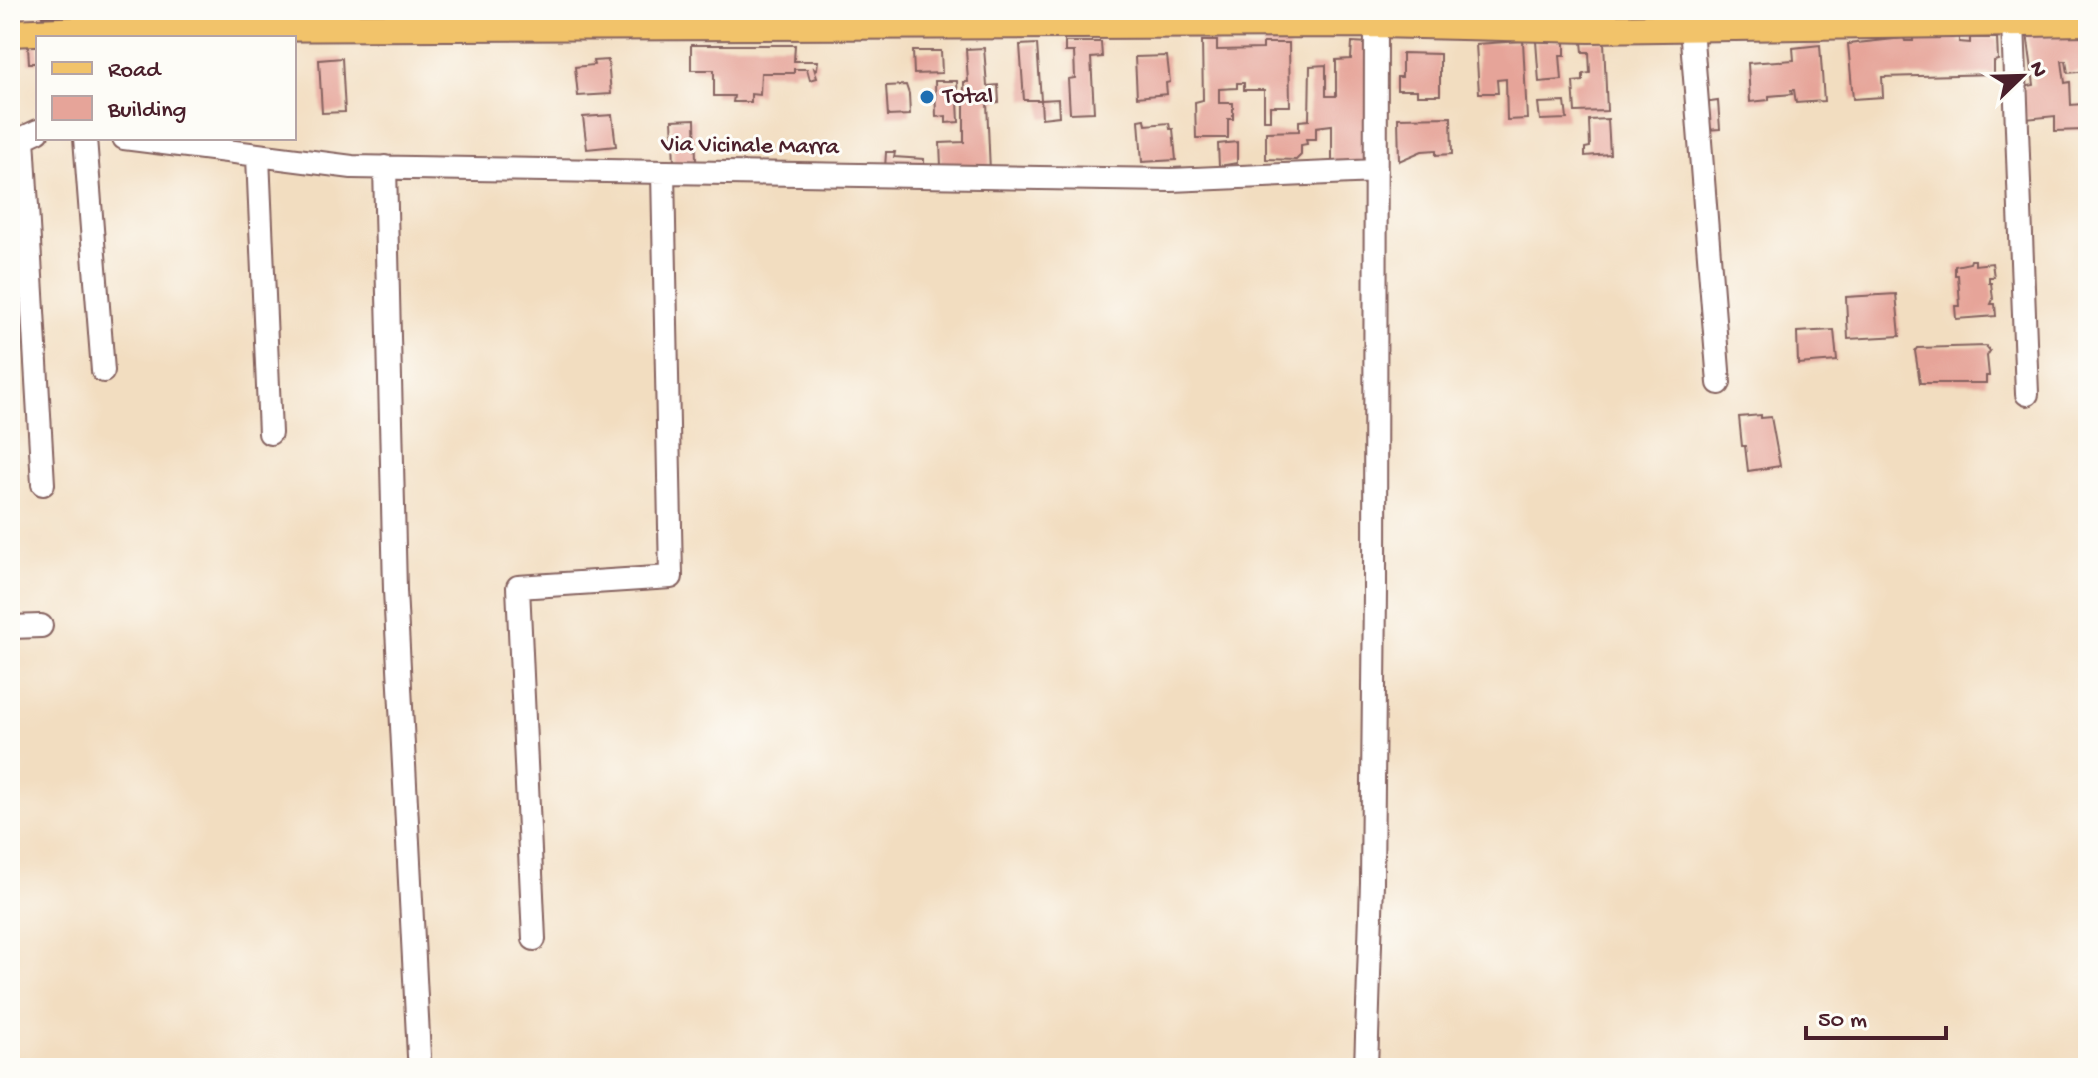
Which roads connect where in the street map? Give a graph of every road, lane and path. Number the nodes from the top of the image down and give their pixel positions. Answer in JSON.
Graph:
{"nodes":[{"id":1,"x":1376,"y":17,"type":"edge"},
{"id":2,"x":136,"y":19,"type":"edge"},
{"id":3,"x":2088,"y":22,"type":"edge"},
{"id":4,"x":2013,"y":23,"type":"junction"},
{"id":5,"x":1691,"y":27,"type":"junction"},
{"id":6,"x":10,"y":33,"type":"edge"},
{"id":7,"x":72,"y":35,"type":"edge"},
{"id":8,"x":36,"y":132,"type":"edge"},
{"id":9,"x":85,"y":140,"type":"edge"},
{"id":10,"x":138,"y":140,"type":"edge"},
{"id":11,"x":258,"y":157,"type":"junction"},
{"id":12,"x":385,"y":167,"type":"junction"},
{"id":13,"x":1376,"y":171,"type":"junction"},
{"id":14,"x":663,"y":172,"type":"junction"},
{"id":15,"x":103,"y":371,"type":"dead end"},
{"id":16,"x":1719,"y":383,"type":"dead end"},
{"id":17,"x":2027,"y":394,"type":"dead end"},
{"id":18,"x":270,"y":433,"type":"dead end"},
{"id":19,"x":43,"y":484,"type":"dead end"},
{"id":20,"x":41,"y":626,"type":"dead end"},
{"id":21,"x":10,"y":627,"type":"edge"},
{"id":22,"x":534,"y":939,"type":"dead end"},
{"id":23,"x":419,"y":1056,"type":"dead end"},
{"id":24,"x":1366,"y":1068,"type":"edge"}],
"edges":[{"from":1,"to":2,"type":"main road"},
{"from":1,"to":5,"type":"main road"},
{"from":1,"to":13,"type":"street"},
{"from":2,"to":7,"type":"main road"},
{"from":3,"to":4,"type":"main road"},
{"from":4,"to":5,"type":"main road"},
{"from":4,"to":17,"type":"street"},
{"from":5,"to":16,"type":"street"},
{"from":6,"to":7,"type":"main road"},
{"from":8,"to":19,"type":"street"},
{"from":9,"to":15,"type":"street"},
{"from":10,"to":11,"type":"street","name":"Via Vicinale Marra"},
{"from":11,"to":12,"type":"street","name":"Via Vicinale Marra"},
{"from":11,"to":18,"type":"street"},
{"from":12,"to":14,"type":"street","name":"Via Vicinale Marra"},
{"from":12,"to":23,"type":"street"},
{"from":13,"to":14,"type":"street","name":"Via Vicinale Marra"},
{"from":13,"to":24,"type":"street"},
{"from":14,"to":22,"type":"street"},
{"from":20,"to":21,"type":"street"}]}
